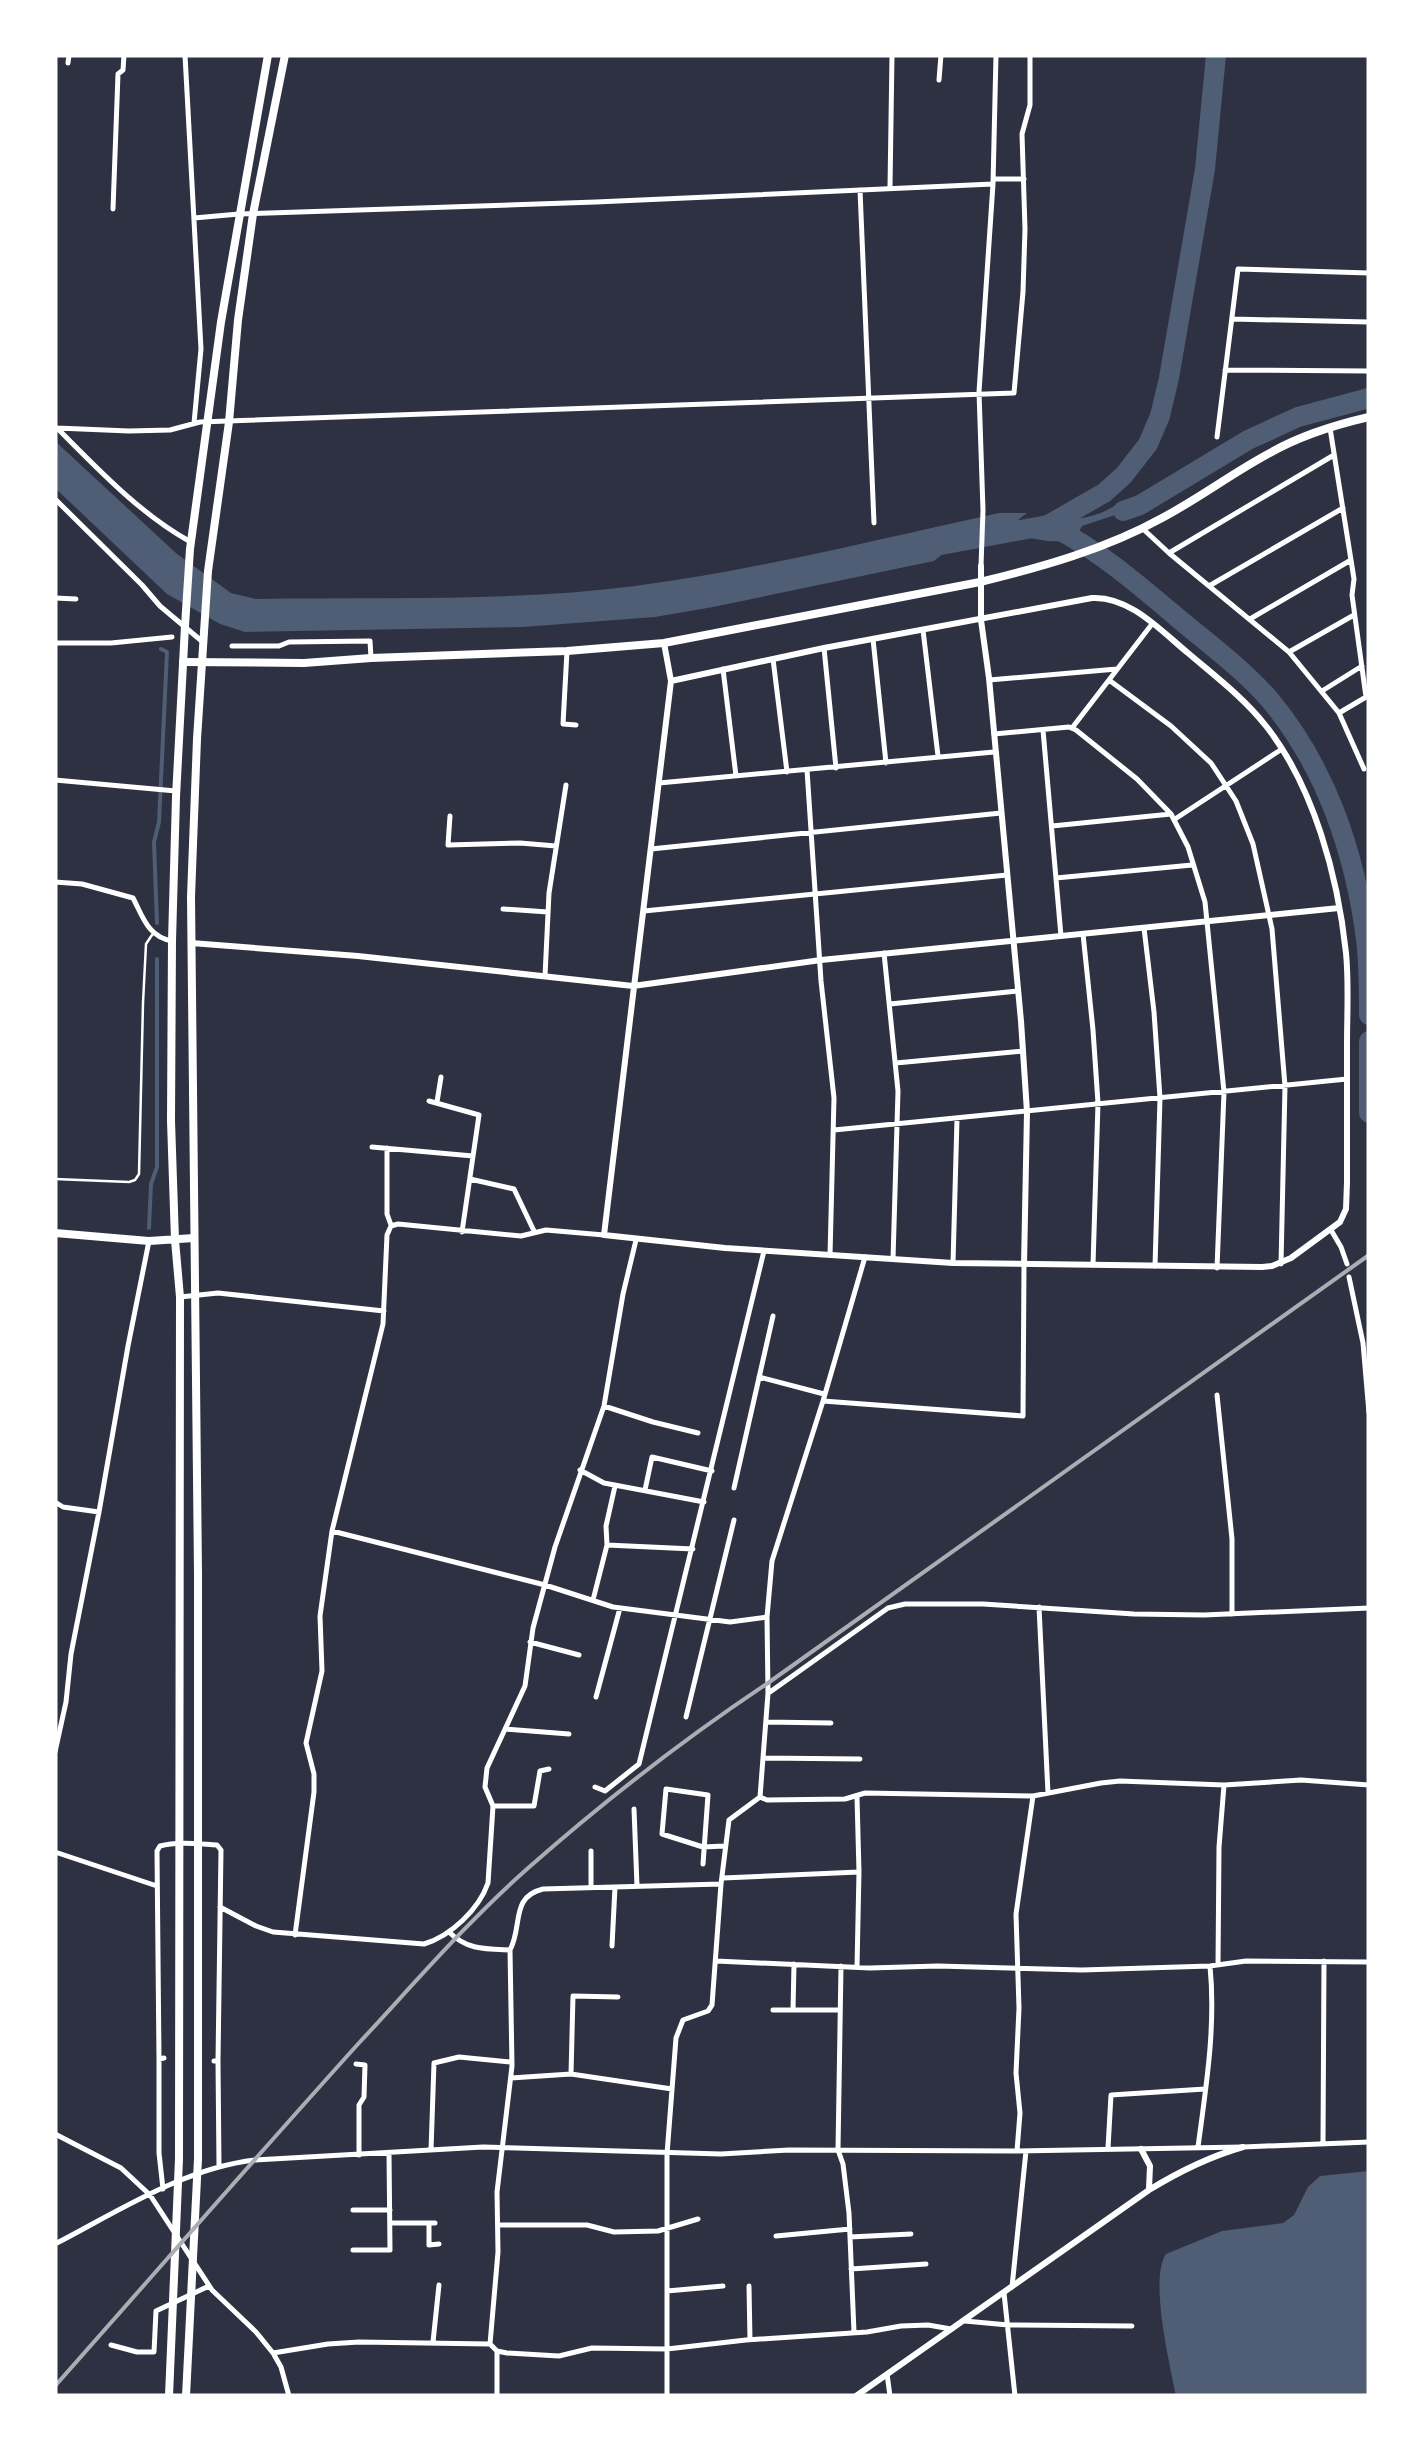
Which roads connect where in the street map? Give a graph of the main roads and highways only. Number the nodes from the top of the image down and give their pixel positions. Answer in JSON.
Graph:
{"nodes":[{"id":1,"x":268,"y":55,"type":"edge"},
{"id":2,"x":285,"y":55,"type":"edge"},
{"id":3,"x":1369,"y":417,"type":"edge"},
{"id":4,"x":183,"y":662,"type":"junction"},
{"id":5,"x":204,"y":662,"type":"junction"},
{"id":6,"x":172,"y":941,"type":"junction"},
{"id":7,"x":191,"y":943,"type":"junction"},
{"id":8,"x":55,"y":1233,"type":"edge"},
{"id":9,"x":194,"y":1238,"type":"junction"},
{"id":10,"x":175,"y":1240,"type":"junction"},
{"id":11,"x":169,"y":2396,"type":"edge"},
{"id":12,"x":186,"y":2396,"type":"edge"}],
"edges":[{"from":1,"to":4,"type":"main road"},
{"from":2,"to":5,"type":"main road"},
{"from":3,"to":5,"type":"main road"},
{"from":4,"to":5,"type":"main road"},
{"from":4,"to":6,"type":"main road"},
{"from":5,"to":7,"type":"main road"},
{"from":6,"to":7,"type":"main road"},
{"from":6,"to":10,"type":"main road"},
{"from":7,"to":9,"type":"main road"},
{"from":8,"to":10,"type":"main road"},
{"from":9,"to":10,"type":"main road"},
{"from":9,"to":12,"type":"main road"},
{"from":10,"to":11,"type":"main road"}]}
